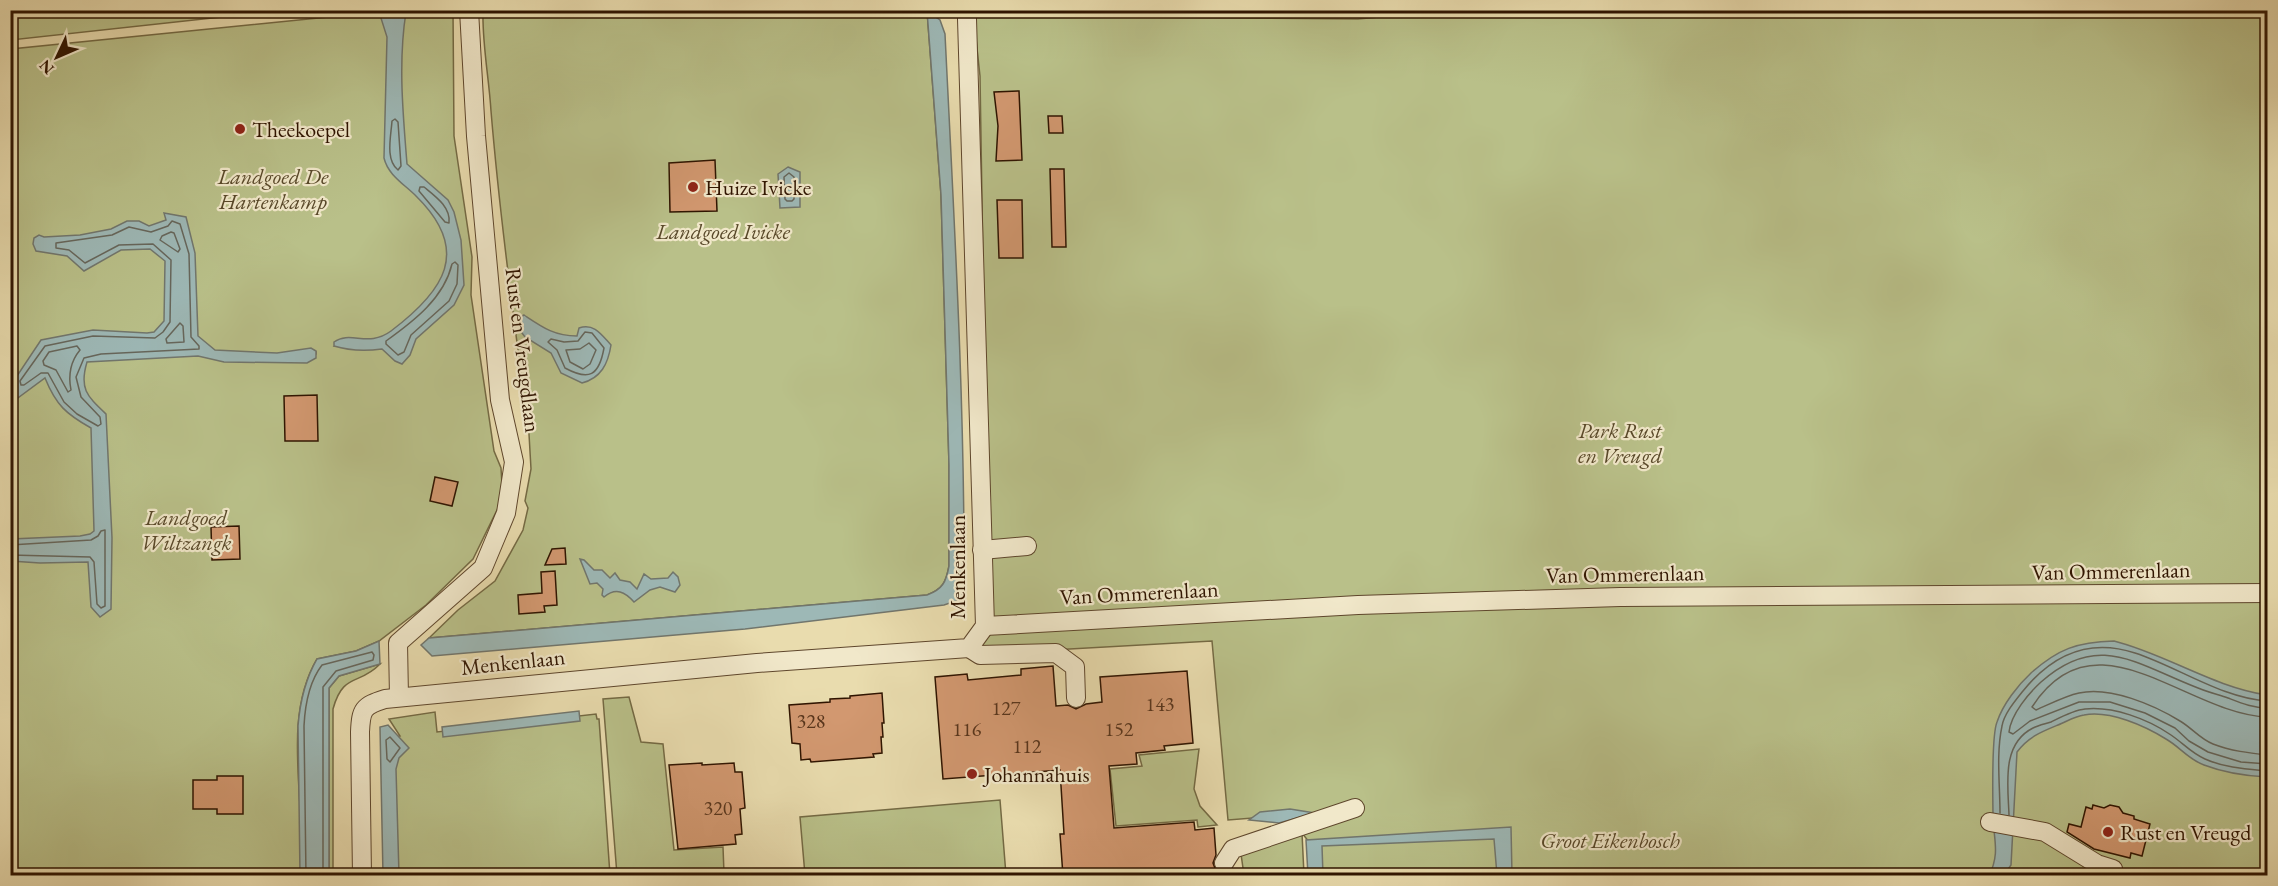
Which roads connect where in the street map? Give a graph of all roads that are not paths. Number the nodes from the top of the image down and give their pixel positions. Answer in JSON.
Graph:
{"nodes":[{"id":1,"x":469,"y":10,"type":"edge"},
{"id":2,"x":967,"y":19,"type":"dead end"},
{"id":3,"x":1027,"y":546,"type":"dead end"},
{"id":4,"x":982,"y":550,"type":"junction"},
{"id":5,"x":2268,"y":594,"type":"edge"},
{"id":6,"x":985,"y":626,"type":"junction"},
{"id":7,"x":969,"y":648,"type":"junction"},
{"id":8,"x":399,"y":698,"type":"junction"},
{"id":9,"x":1076,"y":698,"type":"dead end"},
{"id":10,"x":1355,"y":808,"type":"dead end"},
{"id":11,"x":1990,"y":822,"type":"dead end"},
{"id":12,"x":1224,"y":863,"type":"dead end"},
{"id":13,"x":2113,"y":869,"type":"dead end"},
{"id":14,"x":362,"y":876,"type":"edge"}],
"edges":[{"from":1,"to":8,"type":"street","name":"Rust en Vreugdlaan"},
{"from":2,"to":4,"type":"street","name":"Menkenlaan"},
{"from":3,"to":4,"type":"street"},
{"from":4,"to":6,"type":"street","name":"Menkenlaan"},
{"from":5,"to":6,"type":"street","name":"Van Ommerenlaan"},
{"from":6,"to":7,"type":"street","name":"Menkenlaan"},
{"from":7,"to":8,"type":"street","name":"Menkenlaan"},
{"from":7,"to":9,"type":"street"},
{"from":8,"to":14,"type":"street"},
{"from":10,"to":12,"type":"street"},
{"from":11,"to":13,"type":"street"}]}
